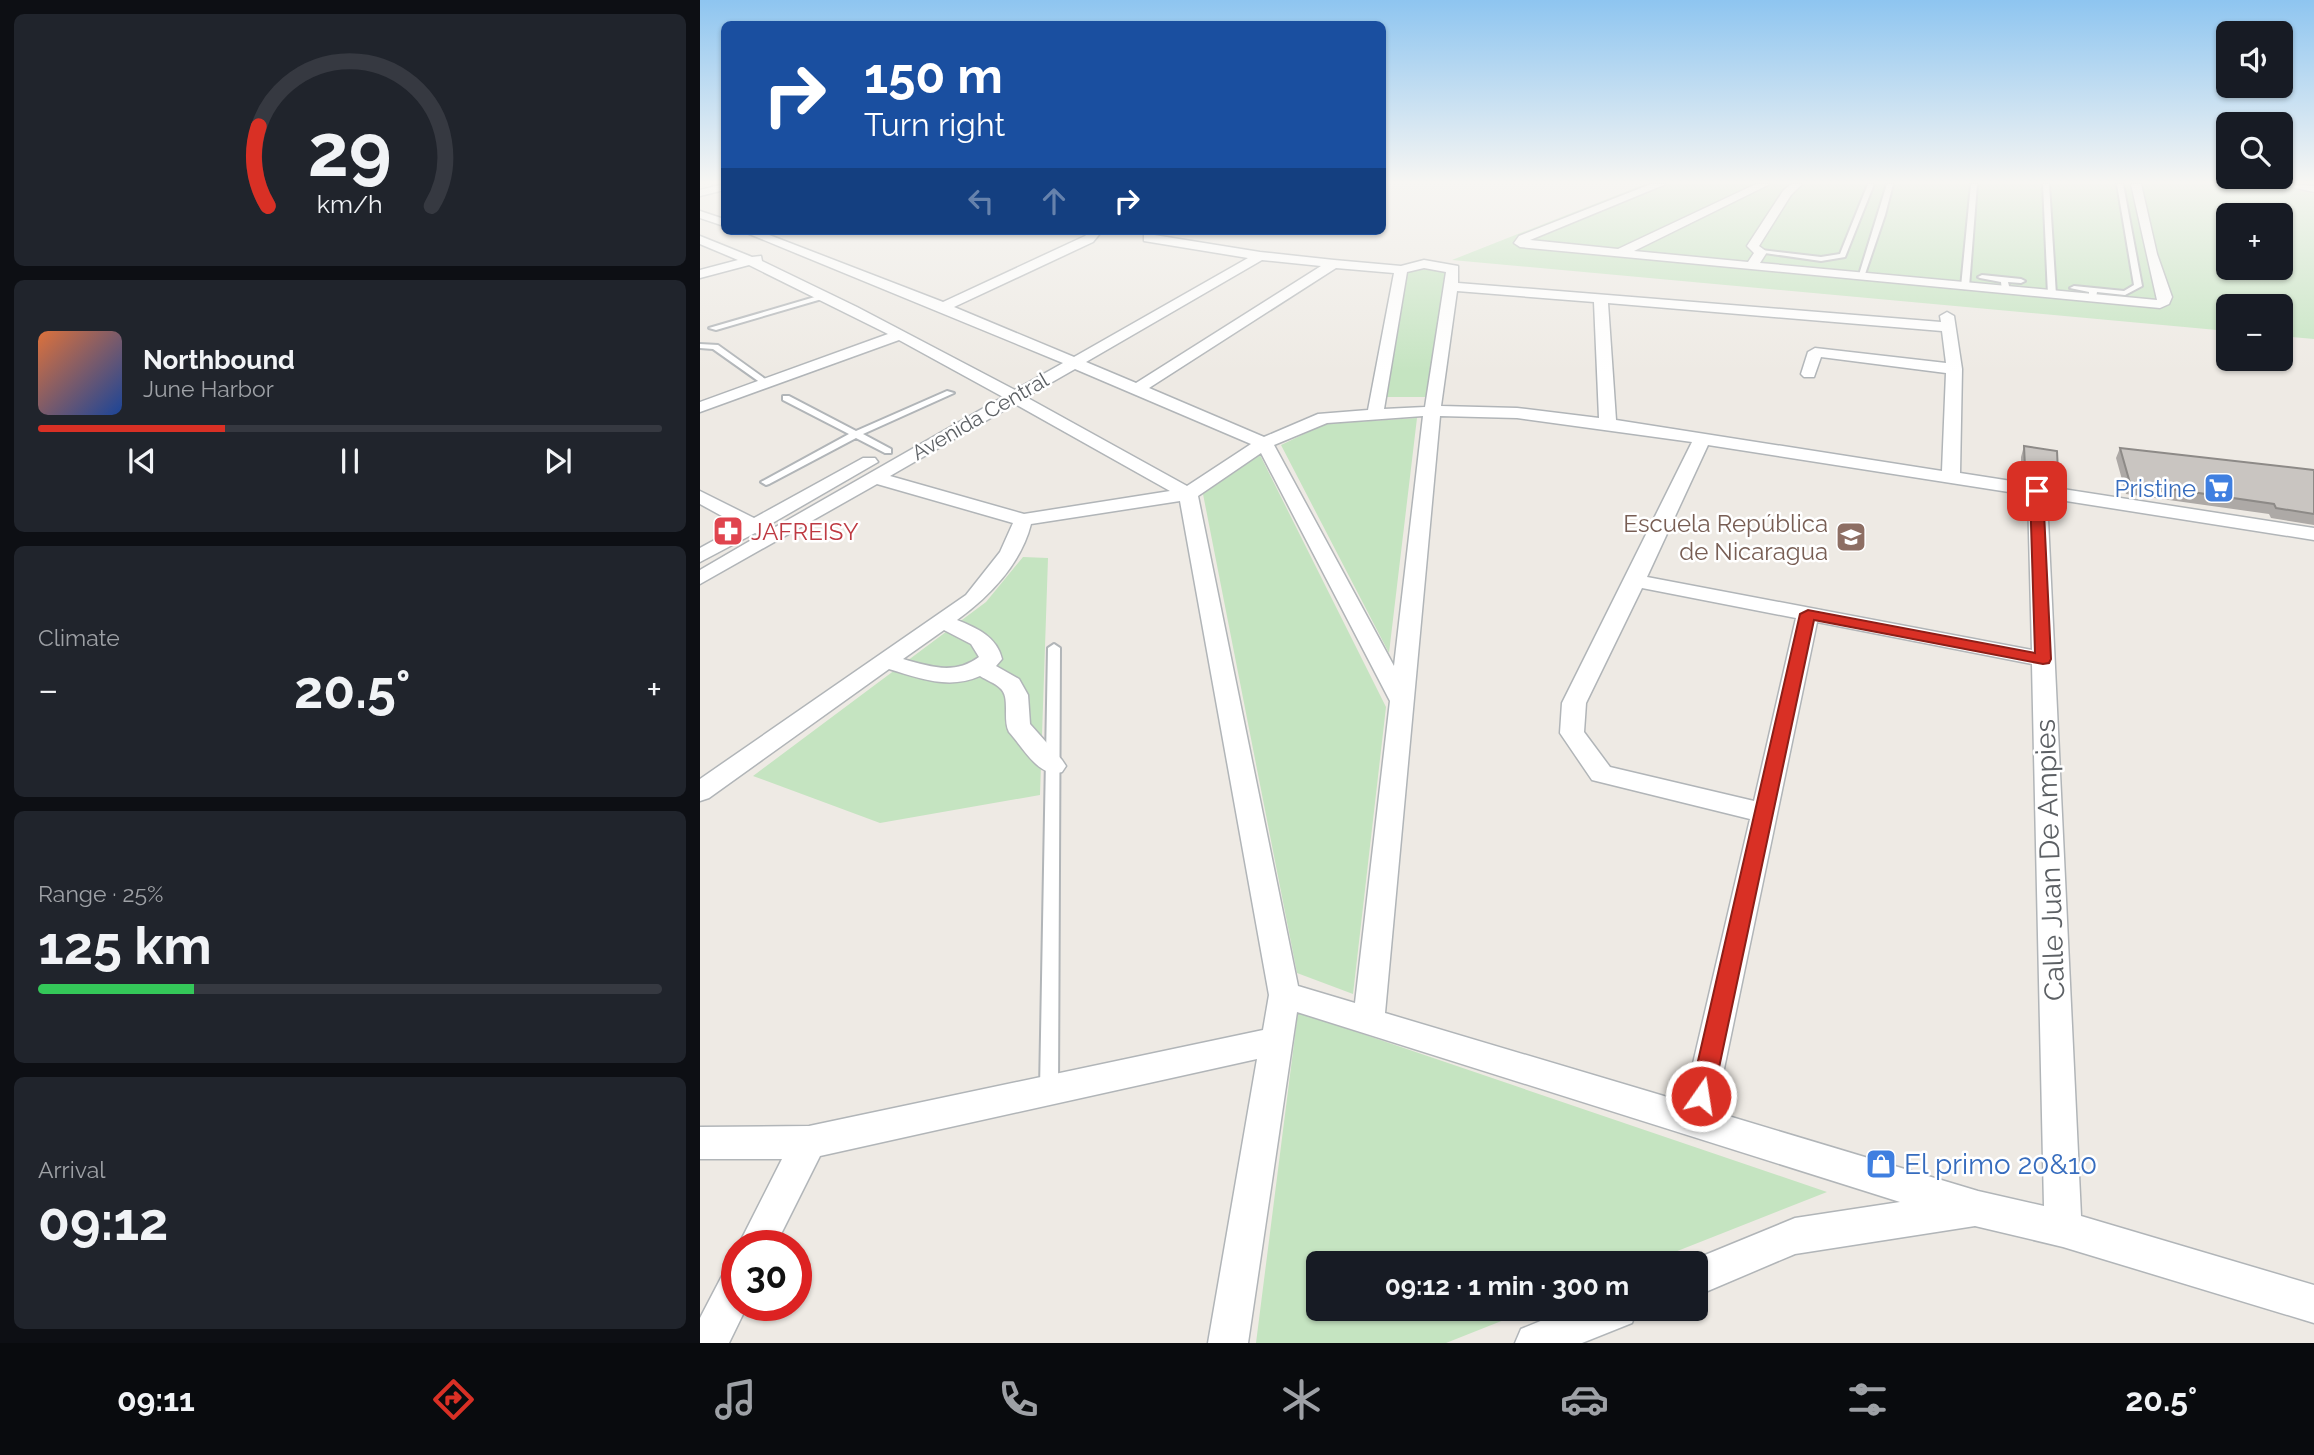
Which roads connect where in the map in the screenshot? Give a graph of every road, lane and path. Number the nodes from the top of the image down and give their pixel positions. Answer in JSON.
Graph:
{"nodes":[{"id":1,"x":718,"y":247,"type":"edge"},
{"id":2,"x":793,"y":247,"type":"edge"},
{"id":3,"x":1074,"y":247,"type":"edge"},
{"id":4,"x":1206,"y":247,"type":"edge"},
{"id":5,"x":1533,"y":247,"type":"edge"},
{"id":6,"x":1634,"y":247,"type":"edge"},
{"id":7,"x":1753,"y":247,"type":"edge"},
{"id":8,"x":1847,"y":247,"type":"edge"},
{"id":9,"x":1871,"y":247,"type":"edge"},
{"id":10,"x":1969,"y":247,"type":"edge"},
{"id":11,"x":2049,"y":247,"type":"edge"},
{"id":12,"x":2131,"y":247,"type":"edge"},
{"id":13,"x":2151,"y":247,"type":"edge"},
{"id":14,"x":797,"y":248,"type":"junction"},
{"id":15,"x":1241,"y":252,"type":"junction"},
{"id":16,"x":1761,"y":252,"type":"junction"},
{"id":17,"x":1617,"y":255,"type":"junction"},
{"id":18,"x":1260,"y":256,"type":"junction"},
{"id":19,"x":753,"y":260,"type":"junction"},
{"id":20,"x":1334,"y":264,"type":"junction"},
{"id":21,"x":1752,"y":266,"type":"junction"},
{"id":22,"x":1401,"y":270,"type":"junction"},
{"id":23,"x":700,"y":274,"type":"edge"},
{"id":24,"x":1860,"y":277,"type":"junction"},
{"id":25,"x":1982,"y":277,"type":"dead end"},
{"id":26,"x":2021,"y":282,"type":"dead end"},
{"id":27,"x":2005,"y":285,"type":"junction"},
{"id":28,"x":1450,"y":286,"type":"junction"},
{"id":29,"x":1965,"y":287,"type":"junction"},
{"id":30,"x":2074,"y":288,"type":"dead end"},
{"id":31,"x":2093,"y":294,"type":"junction"},
{"id":32,"x":2052,"y":295,"type":"junction"},
{"id":33,"x":828,"y":296,"type":"junction"},
{"id":34,"x":1601,"y":298,"type":"junction"},
{"id":35,"x":943,"y":307,"type":"junction"},
{"id":36,"x":713,"y":328,"type":"dead end"},
{"id":37,"x":900,"y":335,"type":"junction"},
{"id":38,"x":700,"y":346,"type":"edge"},
{"id":39,"x":1066,"y":360,"type":"junction"},
{"id":40,"x":1954,"y":369,"type":"junction"},
{"id":41,"x":1809,"y":374,"type":"dead end"},
{"id":42,"x":764,"y":381,"type":"junction"},
{"id":43,"x":1137,"y":389,"type":"junction"},
{"id":44,"x":1007,"y":392,"type":"junction"},
{"id":45,"x":950,"y":393,"type":"dead end"},
{"id":46,"x":786,"y":398,"type":"dead end"},
{"id":47,"x":700,"y":407,"type":"edge"},
{"id":48,"x":1432,"y":411,"type":"junction"},
{"id":49,"x":1375,"y":415,"type":"junction"},
{"id":50,"x":1608,"y":424,"type":"junction"},
{"id":51,"x":856,"y":435,"type":"junction"},
{"id":52,"x":1702,"y":439,"type":"junction"},
{"id":53,"x":1264,"y":443,"type":"junction"},
{"id":54,"x":888,"y":451,"type":"junction"},
{"id":55,"x":874,"y":477,"type":"junction"},
{"id":56,"x":1951,"y":477,"type":"junction"},
{"id":57,"x":766,"y":482,"type":"dead end"},
{"id":58,"x":2037,"y":491,"type":"junction"},
{"id":59,"x":1188,"y":494,"type":"junction"},
{"id":60,"x":700,"y":497,"type":"edge"},
{"id":61,"x":1023,"y":520,"type":"junction"},
{"id":62,"x":754,"y":526,"type":"junction"},
{"id":63,"x":776,"y":534,"type":"junction"},
{"id":64,"x":2314,"y":534,"type":"edge"},
{"id":65,"x":700,"y":556,"type":"edge"},
{"id":66,"x":700,"y":578,"type":"edge"},
{"id":67,"x":1635,"y":581,"type":"junction"},
{"id":68,"x":1808,"y":614,"type":"junction"},
{"id":69,"x":941,"y":621,"type":"junction"},
{"id":70,"x":1054,"y":648,"type":"dead end"},
{"id":71,"x":2043,"y":659,"type":"junction"},
{"id":72,"x":886,"y":661,"type":"junction"},
{"id":73,"x":982,"y":668,"type":"junction"},
{"id":74,"x":1402,"y":701,"type":"junction"},
{"id":75,"x":1053,"y":766,"type":"junction"},
{"id":76,"x":700,"y":792,"type":"edge"},
{"id":77,"x":1764,"y":813,"type":"junction"},
{"id":78,"x":1284,"y":995,"type":"junction"},
{"id":79,"x":1369,"y":1021,"type":"junction"},
{"id":80,"x":1277,"y":1041,"type":"junction"},
{"id":81,"x":1049,"y":1090,"type":"junction"},
{"id":82,"x":1696,"y":1122,"type":"junction"},
{"id":83,"x":808,"y":1142,"type":"junction"},
{"id":84,"x":700,"y":1143,"type":"edge"},
{"id":85,"x":1978,"y":1209,"type":"junction"},
{"id":86,"x":2063,"y":1229,"type":"junction"},
{"id":87,"x":764,"y":1230,"type":"edge"},
{"id":88,"x":1708,"y":1272,"type":"edge"},
{"id":89,"x":2314,"y":1304,"type":"edge"},
{"id":90,"x":721,"y":1317,"type":"edge"},
{"id":91,"x":1589,"y":1321,"type":"edge"},
{"id":92,"x":708,"y":1343,"type":"edge"},
{"id":93,"x":1228,"y":1343,"type":"edge"},
{"id":94,"x":1535,"y":1343,"type":"edge"}],
"edges":[{"from":1,"to":19,"type":"street"},
{"from":2,"to":14,"type":"street"},
{"from":3,"to":35,"type":"street"},
{"from":4,"to":15,"type":"street"},
{"from":5,"to":17,"type":"street"},
{"from":6,"to":17,"type":"street"},
{"from":7,"to":16,"type":"street"},
{"from":8,"to":16,"type":"lane"},
{"from":9,"to":24,"type":"lane"},
{"from":10,"to":29,"type":"lane"},
{"from":11,"to":32,"type":"lane"},
{"from":12,"to":31,"type":"lane"},
{"from":13,"to":31,"type":"street"},
{"from":14,"to":19,"type":"street"},
{"from":14,"to":35,"type":"street"},
{"from":15,"to":18,"type":"street"},
{"from":15,"to":39,"type":"street"},
{"from":16,"to":21,"type":"street"},
{"from":17,"to":21,"type":"street"},
{"from":18,"to":20,"type":"street"},
{"from":18,"to":39,"type":"street","name":"Avenida Central"},
{"from":19,"to":23,"type":"street"},
{"from":19,"to":33,"type":"street"},
{"from":20,"to":22,"type":"street"},
{"from":20,"to":43,"type":"street"},
{"from":21,"to":24,"type":"street"},
{"from":22,"to":28,"type":"street"},
{"from":22,"to":49,"type":"street"},
{"from":24,"to":29,"type":"street"},
{"from":25,"to":27,"type":"lane"},
{"from":26,"to":27,"type":"lane"},
{"from":27,"to":29,"type":"street"},
{"from":27,"to":32,"type":"street"},
{"from":28,"to":34,"type":"street"},
{"from":28,"to":48,"type":"street"},
{"from":30,"to":31,"type":"lane"},
{"from":31,"to":32,"type":"street"},
{"from":33,"to":36,"type":"lane"},
{"from":33,"to":37,"type":"street"},
{"from":34,"to":40,"type":"street"},
{"from":34,"to":50,"type":"street"},
{"from":35,"to":39,"type":"street"},
{"from":37,"to":42,"type":"street"},
{"from":37,"to":44,"type":"street"},
{"from":38,"to":42,"type":"lane"},
{"from":39,"to":43,"type":"street"},
{"from":39,"to":44,"type":"street","name":"Avenida Central"},
{"from":40,"to":41,"type":"street"},
{"from":40,"to":56,"type":"street"},
{"from":42,"to":47,"type":"street"},
{"from":43,"to":53,"type":"street"},
{"from":44,"to":54,"type":"street"},
{"from":44,"to":55,"type":"street","name":"Avenida Central"},
{"from":44,"to":59,"type":"street"},
{"from":45,"to":51,"type":"lane"},
{"from":46,"to":51,"type":"lane"},
{"from":48,"to":49,"type":"street"},
{"from":48,"to":50,"type":"street"},
{"from":48,"to":74,"type":"street"},
{"from":49,"to":53,"type":"street"},
{"from":50,"to":52,"type":"street"},
{"from":51,"to":54,"type":"lane"},
{"from":51,"to":57,"type":"lane"},
{"from":52,"to":56,"type":"street"},
{"from":52,"to":67,"type":"street"},
{"from":53,"to":59,"type":"street"},
{"from":53,"to":74,"type":"street"},
{"from":54,"to":62,"type":"street"},
{"from":55,"to":61,"type":"street"},
{"from":55,"to":63,"type":"street","name":"Avenida Central"},
{"from":56,"to":58,"type":"street"},
{"from":58,"to":64,"type":"street"},
{"from":58,"to":71,"type":"street","name":"Calle Juan De Ampies"},
{"from":59,"to":61,"type":"street"},
{"from":59,"to":78,"type":"street"},
{"from":60,"to":62,"type":"street"},
{"from":61,"to":69,"type":"street"},
{"from":62,"to":63,"type":"street"},
{"from":62,"to":65,"type":"street"},
{"from":63,"to":66,"type":"street","name":"Avenida Central"},
{"from":67,"to":68,"type":"street"},
{"from":67,"to":77,"type":"street"},
{"from":68,"to":71,"type":"street"},
{"from":68,"to":77,"type":"street"},
{"from":69,"to":72,"type":"street"},
{"from":69,"to":73,"type":"street"},
{"from":70,"to":75,"type":"lane"},
{"from":71,"to":86,"type":"street","name":"Calle Juan De Ampies"},
{"from":72,"to":73,"type":"street"},
{"from":72,"to":76,"type":"street"},
{"from":73,"to":75,"type":"street"},
{"from":74,"to":79,"type":"street"},
{"from":75,"to":81,"type":"lane"},
{"from":77,"to":82,"type":"street"},
{"from":78,"to":79,"type":"street"},
{"from":78,"to":80,"type":"street"},
{"from":79,"to":82,"type":"street"},
{"from":80,"to":81,"type":"street"},
{"from":80,"to":93,"type":"street"},
{"from":81,"to":83,"type":"street"},
{"from":82,"to":85,"type":"street"},
{"from":83,"to":84,"type":"street"},
{"from":83,"to":87,"type":"street"},
{"from":85,"to":86,"type":"street"},
{"from":85,"to":88,"type":"street"},
{"from":86,"to":89,"type":"street"},
{"from":90,"to":92,"type":"street"},
{"from":91,"to":94,"type":"street"}]}
